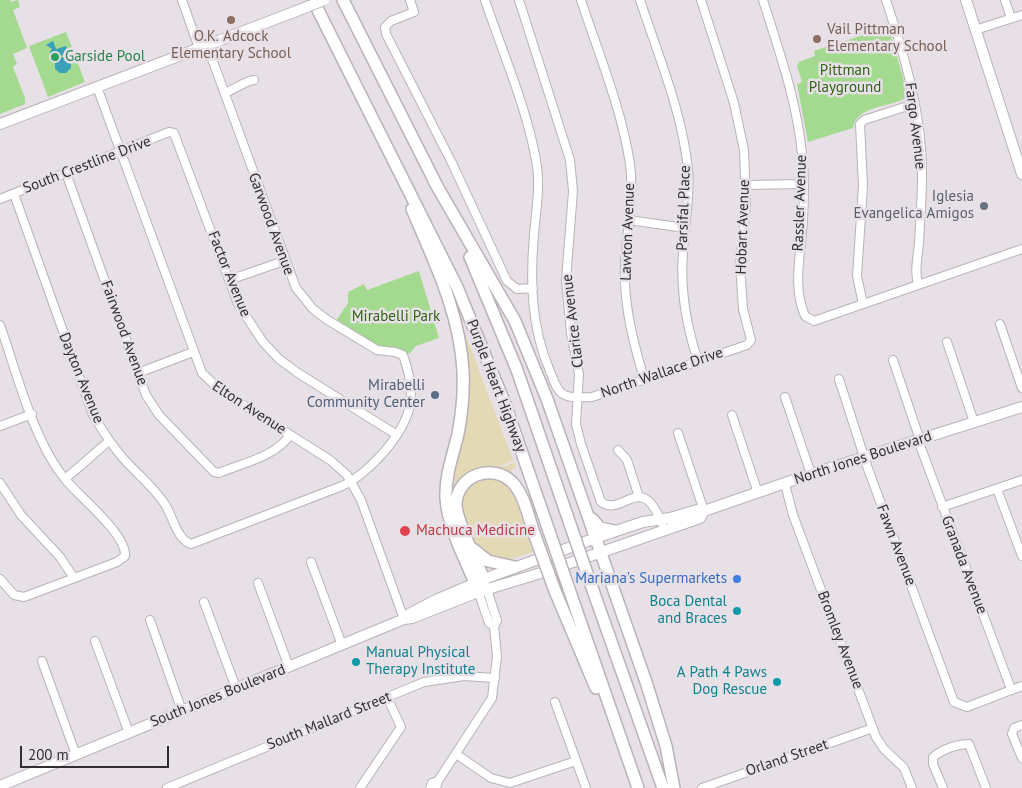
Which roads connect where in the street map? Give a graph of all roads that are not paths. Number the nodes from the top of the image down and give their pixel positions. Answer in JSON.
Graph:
{"nodes":[{"id":1,"x":182,"y":0,"type":"edge"},
{"id":2,"x":314,"y":0,"type":"edge"},
{"id":3,"x":324,"y":0,"type":"edge"},
{"id":4,"x":343,"y":0,"type":"edge"},
{"id":5,"x":410,"y":0,"type":"edge"},
{"id":6,"x":485,"y":0,"type":"edge"},
{"id":7,"x":519,"y":0,"type":"edge"},
{"id":8,"x":581,"y":0,"type":"edge"},
{"id":9,"x":640,"y":0,"type":"edge"},
{"id":10,"x":701,"y":0,"type":"edge"},
{"id":11,"x":763,"y":0,"type":"edge"},
{"id":12,"x":886,"y":0,"type":"edge"},
{"id":13,"x":966,"y":0,"type":"edge"},
{"id":14,"x":1005,"y":0,"type":"edge"},
{"id":15,"x":1022,"y":15,"type":"edge"},
{"id":16,"x":1011,"y":18,"type":"junction"},
{"id":17,"x":976,"y":30,"type":"junction"},
{"id":18,"x":203,"y":46,"type":"junction"},
{"id":19,"x":254,"y":80,"type":"dead end"},
{"id":20,"x":97,"y":86,"type":"junction"},
{"id":21,"x":224,"y":93,"type":"junction"},
{"id":22,"x":914,"y":104,"type":"junction"},
{"id":23,"x":0,"y":124,"type":"edge"},
{"id":24,"x":377,"y":127,"type":"junction"},
{"id":25,"x":174,"y":134,"type":"joint"},
{"id":26,"x":121,"y":152,"type":"junction"},
{"id":27,"x":66,"y":173,"type":"junction"},
{"id":28,"x":1022,"y":174,"type":"edge"},
{"id":29,"x":434,"y":182,"type":"junction"},
{"id":30,"x":804,"y":184,"type":"junction"},
{"id":31,"x":746,"y":185,"type":"junction"},
{"id":32,"x":14,"y":194,"type":"junction"},
{"id":33,"x":0,"y":199,"type":"edge"},
{"id":34,"x":629,"y":220,"type":"junction"},
{"id":35,"x":685,"y":228,"type":"junction"},
{"id":36,"x":1022,"y":249,"type":"edge"},
{"id":37,"x":284,"y":261,"type":"junction"},
{"id":38,"x":229,"y":280,"type":"junction"},
{"id":39,"x":918,"y":284,"type":"junction"},
{"id":40,"x":533,"y":288,"type":"junction"},
{"id":41,"x":863,"y":304,"type":"junction"},
{"id":42,"x":1000,"y":324,"type":"dead end"},
{"id":43,"x":0,"y":325,"type":"edge"},
{"id":44,"x":751,"y":340,"type":"joint"},
{"id":45,"x":947,"y":342,"type":"dead end"},
{"id":46,"x":192,"y":352,"type":"junction"},
{"id":47,"x":893,"y":360,"type":"dead end"},
{"id":48,"x":698,"y":361,"type":"junction"},
{"id":49,"x":138,"y":373,"type":"junction"},
{"id":50,"x":644,"y":379,"type":"junction"},
{"id":51,"x":839,"y":380,"type":"dead end"},
{"id":52,"x":1022,"y":388,"type":"edge"},
{"id":53,"x":785,"y":396,"type":"dead end"},
{"id":54,"x":578,"y":397,"type":"junction"},
{"id":55,"x":1022,"y":407,"type":"edge"},
{"id":56,"x":32,"y":414,"type":"junction"},
{"id":57,"x":732,"y":415,"type":"dead end"},
{"id":58,"x":974,"y":422,"type":"junction"},
{"id":59,"x":0,"y":426,"type":"edge"},
{"id":60,"x":678,"y":432,"type":"dead end"},
{"id":61,"x":290,"y":435,"type":"junction"},
{"id":62,"x":397,"y":435,"type":"junction"},
{"id":63,"x":919,"y":440,"type":"junction"},
{"id":64,"x":109,"y":441,"type":"junction"},
{"id":65,"x":618,"y":450,"type":"dead end"},
{"id":66,"x":865,"y":458,"type":"junction"},
{"id":67,"x":811,"y":474,"type":"junction"},
{"id":68,"x":65,"y":479,"type":"junction"},
{"id":69,"x":1022,"y":480,"type":"edge"},
{"id":70,"x":352,"y":481,"type":"junction"},
{"id":71,"x":0,"y":484,"type":"edge"},
{"id":72,"x":785,"y":484,"type":"junction"},
{"id":73,"x":997,"y":489,"type":"junction"},
{"id":74,"x":758,"y":493,"type":"junction"},
{"id":75,"x":639,"y":497,"type":"junction"},
{"id":76,"x":942,"y":507,"type":"junction"},
{"id":77,"x":704,"y":511,"type":"junction"},
{"id":78,"x":589,"y":516,"type":"junction"},
{"id":79,"x":662,"y":525,"type":"junction"},
{"id":80,"x":614,"y":531,"type":"junction"},
{"id":81,"x":597,"y":538,"type":"junction"},
{"id":82,"x":470,"y":546,"type":"junction"},
{"id":83,"x":567,"y":548,"type":"joint"},
{"id":84,"x":602,"y":553,"type":"junction"},
{"id":85,"x":1022,"y":556,"type":"edge"},
{"id":86,"x":311,"y":562,"type":"dead end"},
{"id":87,"x":572,"y":562,"type":"joint"},
{"id":88,"x":515,"y":567,"type":"junction"},
{"id":89,"x":74,"y":578,"type":"junction"},
{"id":90,"x":0,"y":579,"type":"edge"},
{"id":91,"x":258,"y":583,"type":"dead end"},
{"id":92,"x":481,"y":586,"type":"junction"},
{"id":93,"x":204,"y":602,"type":"dead end"},
{"id":94,"x":406,"y":618,"type":"junction"},
{"id":95,"x":150,"y":620,"type":"dead end"},
{"id":96,"x":95,"y":641,"type":"dead end"},
{"id":97,"x":342,"y":645,"type":"junction"},
{"id":98,"x":42,"y":661,"type":"dead end"},
{"id":99,"x":289,"y":667,"type":"junction"},
{"id":100,"x":495,"y":678,"type":"junction"},
{"id":101,"x":1022,"y":686,"type":"edge"},
{"id":102,"x":236,"y":688,"type":"junction"},
{"id":103,"x":1011,"y":689,"type":"junction"},
{"id":104,"x":387,"y":697,"type":"junction"},
{"id":105,"x":555,"y":702,"type":"dead end"},
{"id":106,"x":182,"y":710,"type":"junction"},
{"id":107,"x":1022,"y":724,"type":"edge"},
{"id":108,"x":873,"y":728,"type":"junction"},
{"id":109,"x":129,"y":733,"type":"junction"},
{"id":110,"x":456,"y":754,"type":"junction"},
{"id":111,"x":76,"y":755,"type":"junction"},
{"id":112,"x":1022,"y":758,"type":"edge"},
{"id":113,"x":576,"y":761,"type":"junction"},
{"id":114,"x":437,"y":784,"type":"edge"},
{"id":115,"x":525,"y":784,"type":"edge"},
{"id":116,"x":0,"y":786,"type":"edge"},
{"id":117,"x":167,"y":788,"type":"edge"},
{"id":118,"x":360,"y":788,"type":"edge"},
{"id":119,"x":430,"y":788,"type":"edge"},
{"id":120,"x":586,"y":788,"type":"edge"},
{"id":121,"x":637,"y":788,"type":"edge"},
{"id":122,"x":663,"y":788,"type":"edge"},
{"id":123,"x":674,"y":788,"type":"edge"},
{"id":124,"x":702,"y":788,"type":"edge"},
{"id":125,"x":912,"y":788,"type":"edge"},
{"id":126,"x":942,"y":788,"type":"edge"},
{"id":127,"x":986,"y":788,"type":"edge"}],
"edges":[{"from":1,"to":18,"type":"street","name":"Garwood Avenue"},
{"from":2,"to":24,"type":"highway","name":"Purple Heart Highway"},
{"from":3,"to":18,"type":"main road","bridge":true},
{"from":4,"to":29,"type":"highway","name":"Purple Heart Highway"},
{"from":5,"to":40,"type":"street"},
{"from":6,"to":40,"type":"street"},
{"from":7,"to":54,"type":"street","name":"Clarice Avenue"},
{"from":8,"to":34,"type":"street","name":"Lawton Avenue"},
{"from":9,"to":35,"type":"street","name":"Parsifal Place"},
{"from":10,"to":31,"type":"street","name":"Hobart Avenue"},
{"from":11,"to":30,"type":"street","name":"Rassler Avenue"},
{"from":12,"to":22,"type":"street","name":"Fargo Avenue"},
{"from":13,"to":17,"type":"main road"},
{"from":14,"to":16,"type":"street"},
{"from":15,"to":16,"type":"street"},
{"from":16,"to":17,"type":"street"},
{"from":17,"to":28,"type":"main road"},
{"from":18,"to":20,"type":"main road"},
{"from":18,"to":21,"type":"street","name":"Garwood Avenue"},
{"from":19,"to":21,"type":"street"},
{"from":20,"to":23,"type":"main road"},
{"from":20,"to":26,"type":"street","name":"Elton Avenue"},
{"from":21,"to":37,"type":"street","name":"Garwood Avenue"},
{"from":22,"to":39,"type":"street","name":"Fargo Avenue"},
{"from":22,"to":41,"type":"street"},
{"from":24,"to":92,"type":"highway"},
{"from":24,"to":121,"type":"highway","name":"Purple Heart Highway","bridge":true},
{"from":25,"to":26,"type":"street","name":"South Crestline Drive"},
{"from":25,"to":38,"type":"street","name":"Factor Avenue"},
{"from":26,"to":27,"type":"street","name":"South Crestline Drive"},
{"from":26,"to":46,"type":"street","name":"Elton Avenue"},
{"from":27,"to":32,"type":"street","name":"South Crestline Drive"},
{"from":27,"to":49,"type":"street","name":"Fairwood Avenue"},
{"from":29,"to":78,"type":"highway"},
{"from":29,"to":122,"type":"highway","name":"Purple Heart Highway","bridge":true},
{"from":30,"to":31,"type":"street"},
{"from":30,"to":41,"type":"street","name":"Rassler Avenue"},
{"from":31,"to":44,"type":"street","name":"Hobart Avenue"},
{"from":32,"to":33,"type":"street","name":"South Crestline Drive"},
{"from":32,"to":64,"type":"street","name":"Dayton Avenue"},
{"from":34,"to":35,"type":"street"},
{"from":34,"to":50,"type":"street","name":"Lawton Avenue"},
{"from":35,"to":48,"type":"street","name":"Parsifal Place"},
{"from":36,"to":39,"type":"street"},
{"from":37,"to":38,"type":"street"},
{"from":37,"to":62,"type":"street","name":"Garwood Avenue"},
{"from":38,"to":62,"type":"street","name":"Factor Avenue"},
{"from":39,"to":41,"type":"street"},
{"from":40,"to":54,"type":"street"},
{"from":42,"to":52,"type":"street"},
{"from":43,"to":56,"type":"street"},
{"from":44,"to":48,"type":"street","name":"North Wallace Drive"},
{"from":45,"to":58,"type":"street"},
{"from":46,"to":49,"type":"street"},
{"from":46,"to":61,"type":"street","name":"Elton Avenue"},
{"from":47,"to":63,"type":"street","name":"Granada Avenue"},
{"from":48,"to":50,"type":"street","name":"North Wallace Drive"},
{"from":49,"to":61,"type":"street","name":"Fairwood Avenue"},
{"from":50,"to":54,"type":"street","name":"North Wallace Drive"},
{"from":51,"to":66,"type":"street","name":"Fawn Avenue"},
{"from":53,"to":67,"type":"street"},
{"from":54,"to":75,"type":"street","name":"Clarice Avenue"},
{"from":55,"to":58,"type":"main road","name":"North Jones Boulevard"},
{"from":56,"to":59,"type":"street"},
{"from":56,"to":68,"type":"street"},
{"from":57,"to":74,"type":"street"},
{"from":58,"to":63,"type":"main road","name":"North Jones Boulevard"},
{"from":60,"to":77,"type":"street"},
{"from":61,"to":70,"type":"street","name":"Elton Avenue"},
{"from":62,"to":70,"type":"street"},
{"from":63,"to":66,"type":"main road","name":"North Jones Boulevard"},
{"from":63,"to":76,"type":"street","name":"Granada Avenue"},
{"from":64,"to":68,"type":"street"},
{"from":64,"to":70,"type":"street","name":"Dayton Avenue"},
{"from":65,"to":75,"type":"street"},
{"from":66,"to":67,"type":"main road","name":"North Jones Boulevard"},
{"from":66,"to":103,"type":"street","name":"Fawn Avenue"},
{"from":67,"to":72,"type":"main road","name":"North Jones Boulevard"},
{"from":68,"to":89,"type":"street"},
{"from":69,"to":73,"type":"street"},
{"from":70,"to":94,"type":"street","name":"Elton Avenue"},
{"from":71,"to":89,"type":"street"},
{"from":72,"to":74,"type":"main road","name":"North Jones Boulevard"},
{"from":72,"to":108,"type":"street","name":"Bromley Avenue"},
{"from":73,"to":76,"type":"street"},
{"from":73,"to":85,"type":"street"},
{"from":74,"to":77,"type":"main road","name":"North Jones Boulevard"},
{"from":75,"to":79,"type":"street"},
{"from":76,"to":103,"type":"street","name":"Granada Avenue"},
{"from":77,"to":79,"type":"main road","name":"North Jones Boulevard"},
{"from":78,"to":80,"type":"highway"},
{"from":78,"to":81,"type":"highway"},
{"from":79,"to":80,"type":"main road","name":"North Jones Boulevard"},
{"from":79,"to":84,"type":"main road","name":"North Jones Boulevard"},
{"from":80,"to":81,"type":"main road","name":"North Jones Boulevard"},
{"from":81,"to":83,"type":"main road","name":"North Jones Boulevard"},
{"from":81,"to":84,"type":"highway"},
{"from":82,"to":88,"type":"highway"},
{"from":82,"to":92,"type":"highway"},
{"from":82,"to":121,"type":"highway","bridge":true},
{"from":83,"to":88,"type":"main road","name":"South Jones Boulevard"},
{"from":84,"to":87,"type":"main road","name":"North Jones Boulevard"},
{"from":84,"to":123,"type":"highway"},
{"from":86,"to":97,"type":"street"},
{"from":87,"to":92,"type":"main road","name":"South Jones Boulevard"},
{"from":88,"to":92,"type":"main road","name":"South Jones Boulevard"},
{"from":89,"to":90,"type":"street"},
{"from":91,"to":99,"type":"street"},
{"from":92,"to":94,"type":"main road","name":"South Jones Boulevard"},
{"from":92,"to":100,"type":"street"},
{"from":93,"to":102,"type":"street"},
{"from":94,"to":97,"type":"main road","name":"South Jones Boulevard"},
{"from":95,"to":106,"type":"street"},
{"from":96,"to":109,"type":"street"},
{"from":97,"to":99,"type":"main road","name":"South Jones Boulevard"},
{"from":98,"to":111,"type":"street"},
{"from":99,"to":102,"type":"main road","name":"South Jones Boulevard"},
{"from":100,"to":104,"type":"street","name":"South Mallard Street"},
{"from":100,"to":110,"type":"street"},
{"from":101,"to":103,"type":"street"},
{"from":102,"to":106,"type":"main road","name":"South Jones Boulevard"},
{"from":104,"to":117,"type":"street","name":"South Mallard Street"},
{"from":104,"to":118,"type":"street"},
{"from":105,"to":113,"type":"street"},
{"from":106,"to":109,"type":"main road","name":"South Jones Boulevard"},
{"from":107,"to":112,"type":"street"},
{"from":108,"to":124,"type":"street","name":"Orland Street"},
{"from":108,"to":125,"type":"street","name":"Bromley Avenue"},
{"from":109,"to":111,"type":"main road","name":"South Jones Boulevard"},
{"from":110,"to":114,"type":"street"},
{"from":110,"to":115,"type":"street"},
{"from":111,"to":116,"type":"main road","name":"South Jones Boulevard"},
{"from":113,"to":115,"type":"street"},
{"from":113,"to":120,"type":"street"},
{"from":114,"to":119,"type":"street"},
{"from":126,"to":127,"type":"street"}]}
